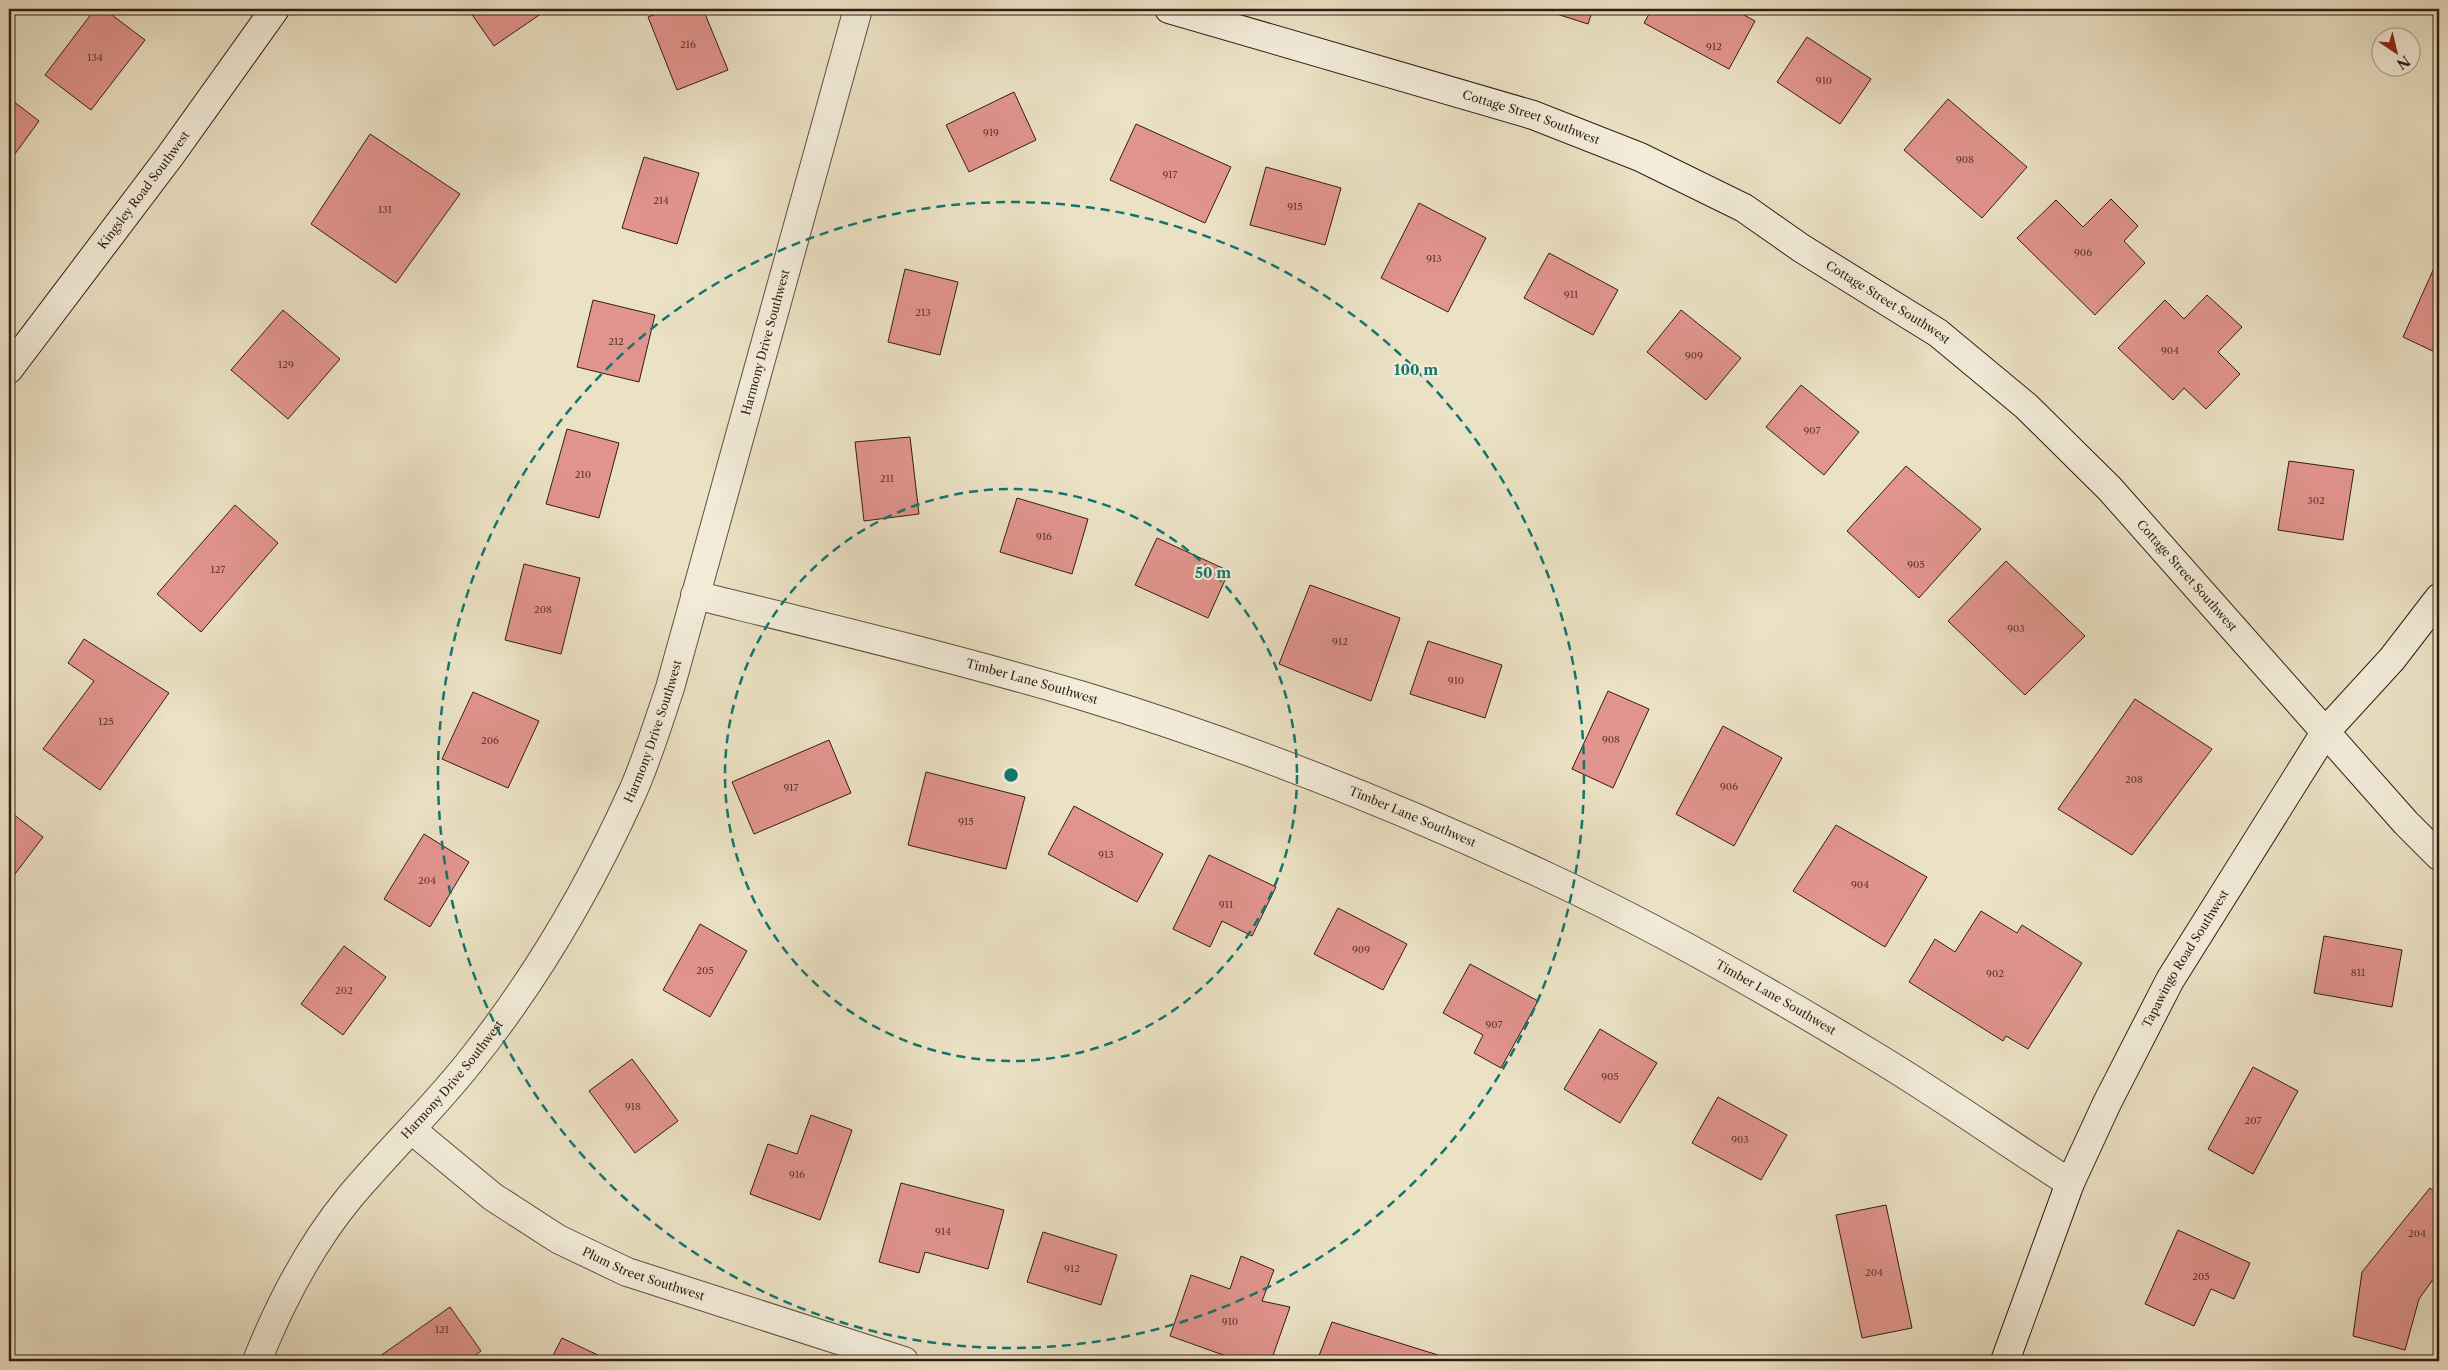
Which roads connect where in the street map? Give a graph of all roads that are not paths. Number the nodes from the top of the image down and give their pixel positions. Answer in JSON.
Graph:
{"nodes":[{"id":1,"x":275,"y":9,"type":"edge"},
{"id":2,"x":858,"y":9,"type":"edge"},
{"id":3,"x":1169,"y":9,"type":"edge"},
{"id":4,"x":9,"y":369,"type":"edge"},
{"id":5,"x":695,"y":595,"type":"junction"},
{"id":6,"x":2439,"y":598,"type":"edge"},
{"id":7,"x":2326,"y":731,"type":"junction"},
{"id":8,"x":2439,"y":856,"type":"edge"},
{"id":9,"x":412,"y":1130,"type":"junction"},
{"id":10,"x":2070,"y":1183,"type":"junction"},
{"id":11,"x":257,"y":1361,"type":"edge"},
{"id":12,"x":904,"y":1361,"type":"edge"},
{"id":13,"x":2005,"y":1361,"type":"edge"}],
"edges":[{"from":1,"to":4,"type":"street","name":"Kingsley Road Southwest"},
{"from":2,"to":5,"type":"street","name":"Harmony Drive Southwest"},
{"from":3,"to":7,"type":"street","name":"Cottage Street Southwest"},
{"from":5,"to":9,"type":"street","name":"Harmony Drive Southwest"},
{"from":5,"to":10,"type":"street","name":"Timber Lane Southwest"},
{"from":6,"to":7,"type":"street","name":"Tapawingo Road Southwest"},
{"from":7,"to":8,"type":"street","name":"Cottage Street Southwest"},
{"from":7,"to":10,"type":"street","name":"Tapawingo Road Southwest"},
{"from":9,"to":11,"type":"street","name":"Harmony Drive Southwest"},
{"from":9,"to":12,"type":"street","name":"Plum Street Southwest"},
{"from":10,"to":13,"type":"street","name":"Tapawingo Road Southwest"}]}
